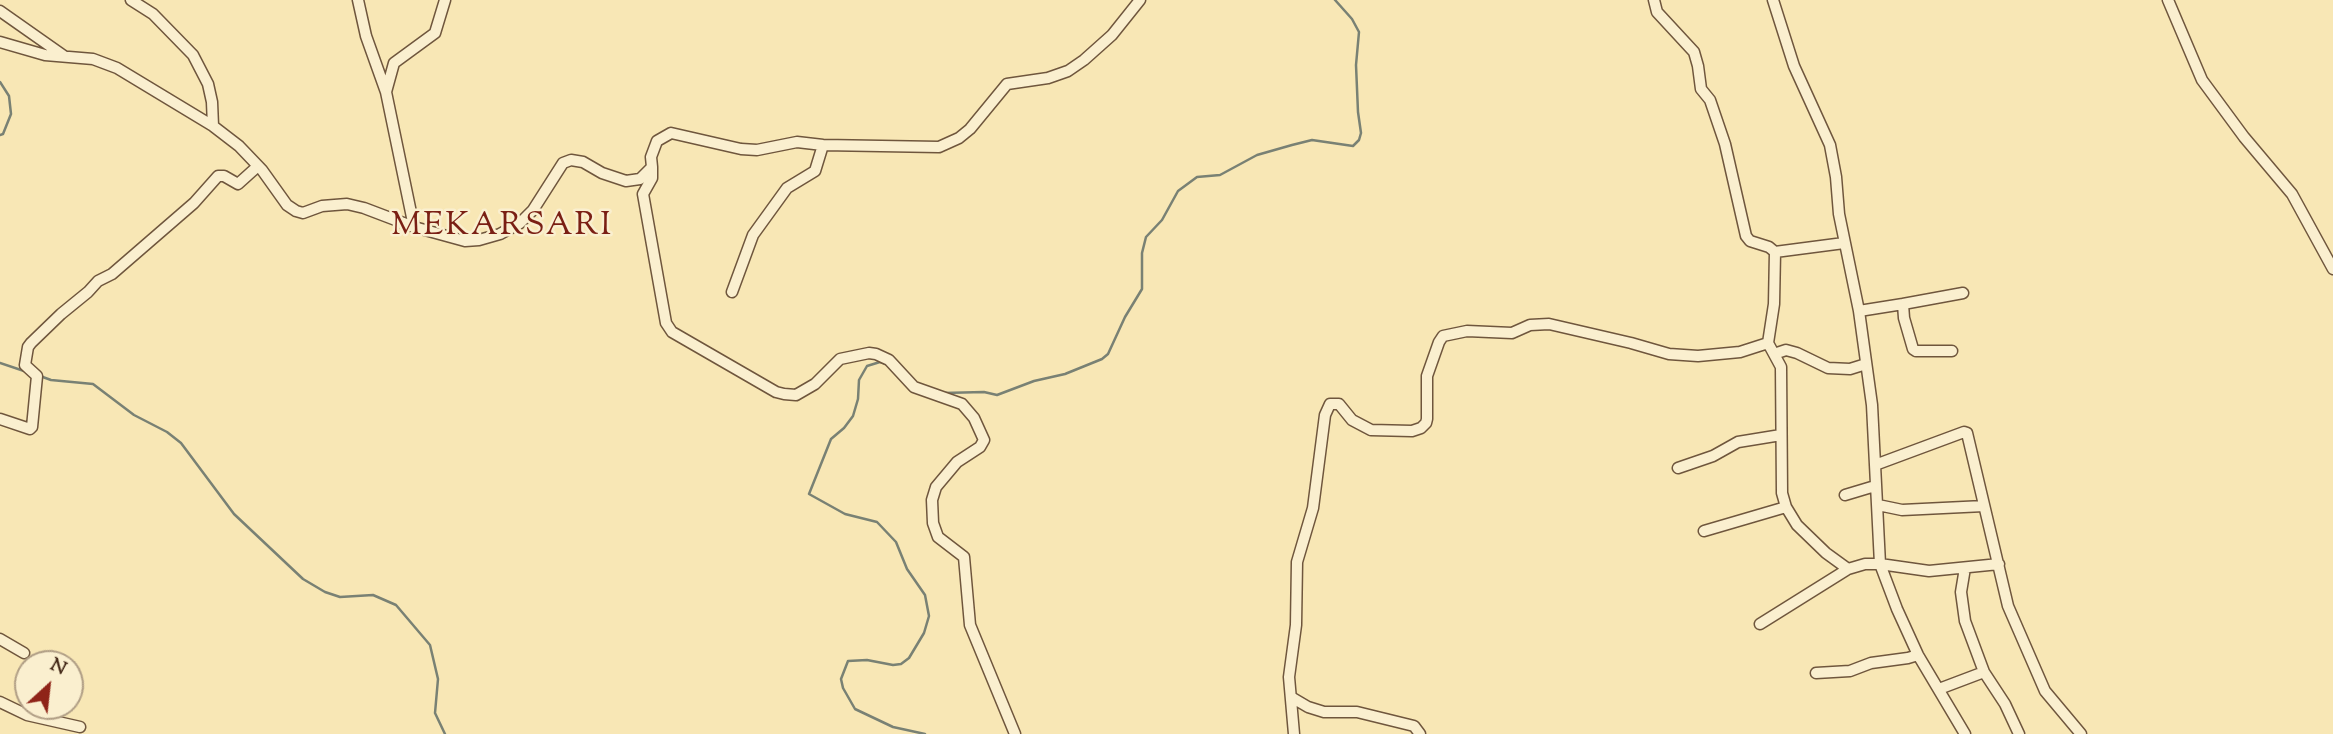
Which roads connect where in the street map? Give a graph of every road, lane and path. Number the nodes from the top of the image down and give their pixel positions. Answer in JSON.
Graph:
{"nodes":[{"id":1,"x":131,"y":0,"type":"edge"},
{"id":2,"x":358,"y":0,"type":"edge"},
{"id":3,"x":445,"y":0,"type":"edge"},
{"id":4,"x":1140,"y":0,"type":"edge"},
{"id":5,"x":1654,"y":0,"type":"edge"},
{"id":6,"x":1773,"y":0,"type":"edge"},
{"id":7,"x":2168,"y":0,"type":"edge"},
{"id":8,"x":0,"y":11,"type":"edge"},
{"id":9,"x":0,"y":42,"type":"edge"},
{"id":10,"x":65,"y":57,"type":"junction"},
{"id":11,"x":386,"y":92,"type":"junction"},
{"id":12,"x":213,"y":125,"type":"junction"},
{"id":13,"x":823,"y":145,"type":"junction"},
{"id":14,"x":258,"y":166,"type":"junction"},
{"id":15,"x":652,"y":167,"type":"junction"},
{"id":16,"x":414,"y":227,"type":"junction"},
{"id":17,"x":1844,"y":243,"type":"junction"},
{"id":18,"x":1775,"y":252,"type":"junction"},
{"id":19,"x":2333,"y":269,"type":"edge"},
{"id":20,"x":732,"y":292,"type":"dead end"},
{"id":21,"x":1964,"y":293,"type":"dead end"},
{"id":22,"x":1903,"y":304,"type":"junction"},
{"id":23,"x":1859,"y":311,"type":"junction"},
{"id":24,"x":1768,"y":343,"type":"junction"},
{"id":25,"x":1952,"y":351,"type":"dead end"},
{"id":26,"x":1774,"y":354,"type":"junction"},
{"id":27,"x":1866,"y":364,"type":"junction"},
{"id":28,"x":0,"y":418,"type":"edge"},
{"id":29,"x":1781,"y":435,"type":"junction"},
{"id":30,"x":1875,"y":465,"type":"junction"},
{"id":31,"x":1678,"y":468,"type":"dead end"},
{"id":32,"x":1875,"y":486,"type":"junction"},
{"id":33,"x":1845,"y":495,"type":"dead end"},
{"id":34,"x":1878,"y":505,"type":"junction"},
{"id":35,"x":1984,"y":506,"type":"junction"},
{"id":36,"x":1786,"y":507,"type":"junction"},
{"id":37,"x":1704,"y":531,"type":"dead end"},
{"id":38,"x":1881,"y":564,"type":"junction"},
{"id":39,"x":1999,"y":564,"type":"junction"},
{"id":40,"x":1965,"y":568,"type":"junction"},
{"id":41,"x":1848,"y":569,"type":"junction"},
{"id":42,"x":1760,"y":624,"type":"dead end"},
{"id":43,"x":0,"y":639,"type":"edge"},
{"id":44,"x":19,"y":650,"type":"edge"},
{"id":45,"x":1918,"y":655,"type":"junction"},
{"id":46,"x":1984,"y":672,"type":"junction"},
{"id":47,"x":1816,"y":673,"type":"dead end"},
{"id":48,"x":1939,"y":689,"type":"junction"},
{"id":49,"x":1291,"y":697,"type":"junction"},
{"id":50,"x":0,"y":702,"type":"edge"},
{"id":51,"x":80,"y":727,"type":"dead end"},
{"id":52,"x":1015,"y":734,"type":"edge"},
{"id":53,"x":1294,"y":734,"type":"edge"},
{"id":54,"x":1419,"y":734,"type":"edge"},
{"id":55,"x":1965,"y":734,"type":"edge"},
{"id":56,"x":2019,"y":734,"type":"edge"},
{"id":57,"x":2081,"y":734,"type":"edge"}],
"edges":[{"from":1,"to":12,"type":"street"},
{"from":2,"to":11,"type":"street"},
{"from":3,"to":11,"type":"street"},
{"from":4,"to":13,"type":"street"},
{"from":5,"to":18,"type":"street"},
{"from":6,"to":17,"type":"street"},
{"from":7,"to":19,"type":"street"},
{"from":8,"to":10,"type":"street"},
{"from":9,"to":10,"type":"street"},
{"from":10,"to":12,"type":"street"},
{"from":11,"to":16,"type":"street"},
{"from":12,"to":14,"type":"street"},
{"from":13,"to":15,"type":"street"},
{"from":13,"to":20,"type":"street"},
{"from":14,"to":16,"type":"street"},
{"from":14,"to":28,"type":"street"},
{"from":15,"to":16,"type":"street"},
{"from":15,"to":52,"type":"street"},
{"from":17,"to":18,"type":"street"},
{"from":17,"to":23,"type":"street"},
{"from":18,"to":24,"type":"street"},
{"from":21,"to":22,"type":"street"},
{"from":22,"to":23,"type":"street"},
{"from":22,"to":25,"type":"street"},
{"from":23,"to":27,"type":"street"},
{"from":24,"to":26,"type":"street"},
{"from":24,"to":49,"type":"street"},
{"from":26,"to":27,"type":"street"},
{"from":26,"to":29,"type":"street"},
{"from":27,"to":30,"type":"street"},
{"from":29,"to":31,"type":"street"},
{"from":29,"to":36,"type":"street"},
{"from":30,"to":32,"type":"street"},
{"from":30,"to":35,"type":"street"},
{"from":32,"to":33,"type":"street"},
{"from":32,"to":34,"type":"street"},
{"from":34,"to":35,"type":"street"},
{"from":34,"to":38,"type":"street"},
{"from":35,"to":39,"type":"street"},
{"from":36,"to":37,"type":"street"},
{"from":36,"to":41,"type":"street"},
{"from":38,"to":40,"type":"street"},
{"from":38,"to":41,"type":"street"},
{"from":38,"to":45,"type":"street"},
{"from":39,"to":40,"type":"street"},
{"from":39,"to":57,"type":"street"},
{"from":40,"to":46,"type":"street"},
{"from":41,"to":42,"type":"street"},
{"from":43,"to":44,"type":"street"},
{"from":45,"to":47,"type":"street"},
{"from":45,"to":48,"type":"street"},
{"from":46,"to":48,"type":"street"},
{"from":46,"to":56,"type":"street"},
{"from":48,"to":55,"type":"street"},
{"from":49,"to":53,"type":"street"},
{"from":49,"to":54,"type":"street"},
{"from":50,"to":51,"type":"street"}]}
